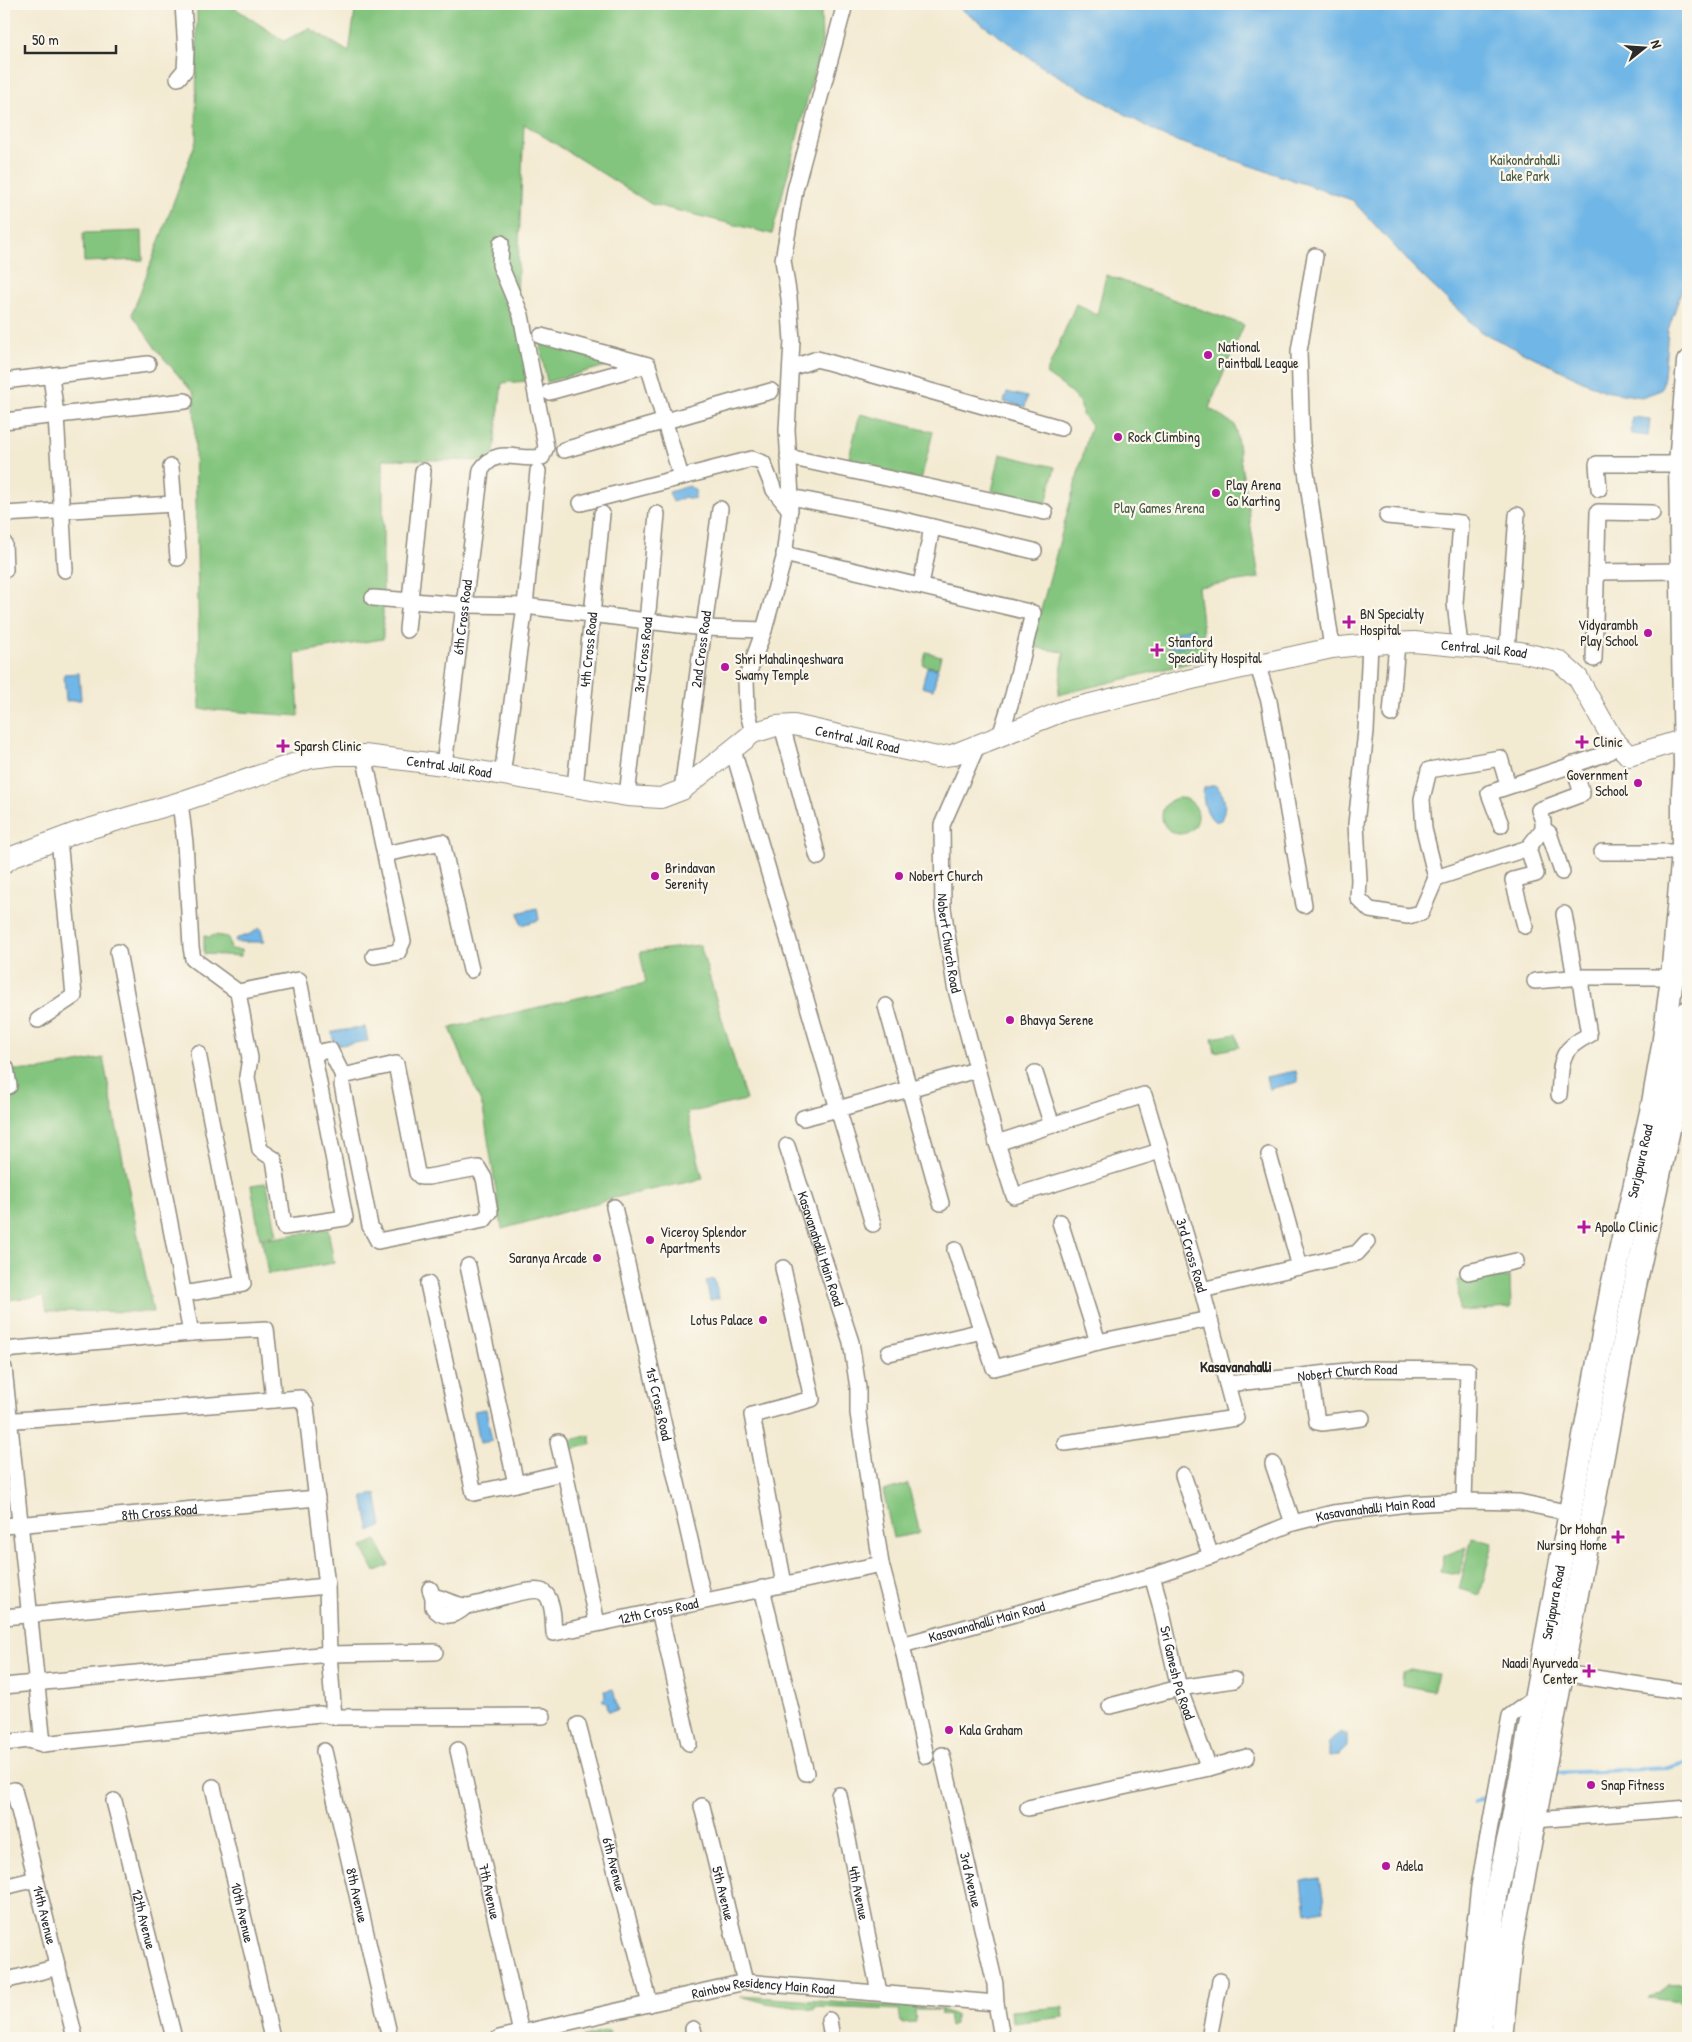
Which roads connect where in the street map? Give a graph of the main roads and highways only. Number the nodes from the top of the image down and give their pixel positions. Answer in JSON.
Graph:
{"nodes":[{"id":1,"x":1688,"y":362,"type":"edge"},
{"id":2,"x":1686,"y":739,"type":"junction"},
{"id":3,"x":4,"y":863,"type":"edge"},
{"id":4,"x":1680,"y":977,"type":"edge"},
{"id":5,"x":1688,"y":1012,"type":"edge"},
{"id":6,"x":1612,"y":1287,"type":"junction"},
{"id":7,"x":1634,"y":1290,"type":"junction"},
{"id":8,"x":1479,"y":2038,"type":"edge"},
{"id":9,"x":1501,"y":2038,"type":"edge"}],
"edges":[{"from":1,"to":2,"type":"main road","name":"Sarjapura Road"},
{"from":2,"to":3,"type":"main road","name":"Central Jail Road"},
{"from":2,"to":4,"type":"main road","name":"Sarjapura Road"},
{"from":4,"to":6,"type":"main road","name":"Sarjapura Road"},
{"from":5,"to":7,"type":"main road","name":"Sarjapura Road"},
{"from":6,"to":7,"type":"main road"},
{"from":6,"to":8,"type":"main road","name":"Sarjapura Road"},
{"from":7,"to":9,"type":"main road","name":"Sarjapura Road"}]}
